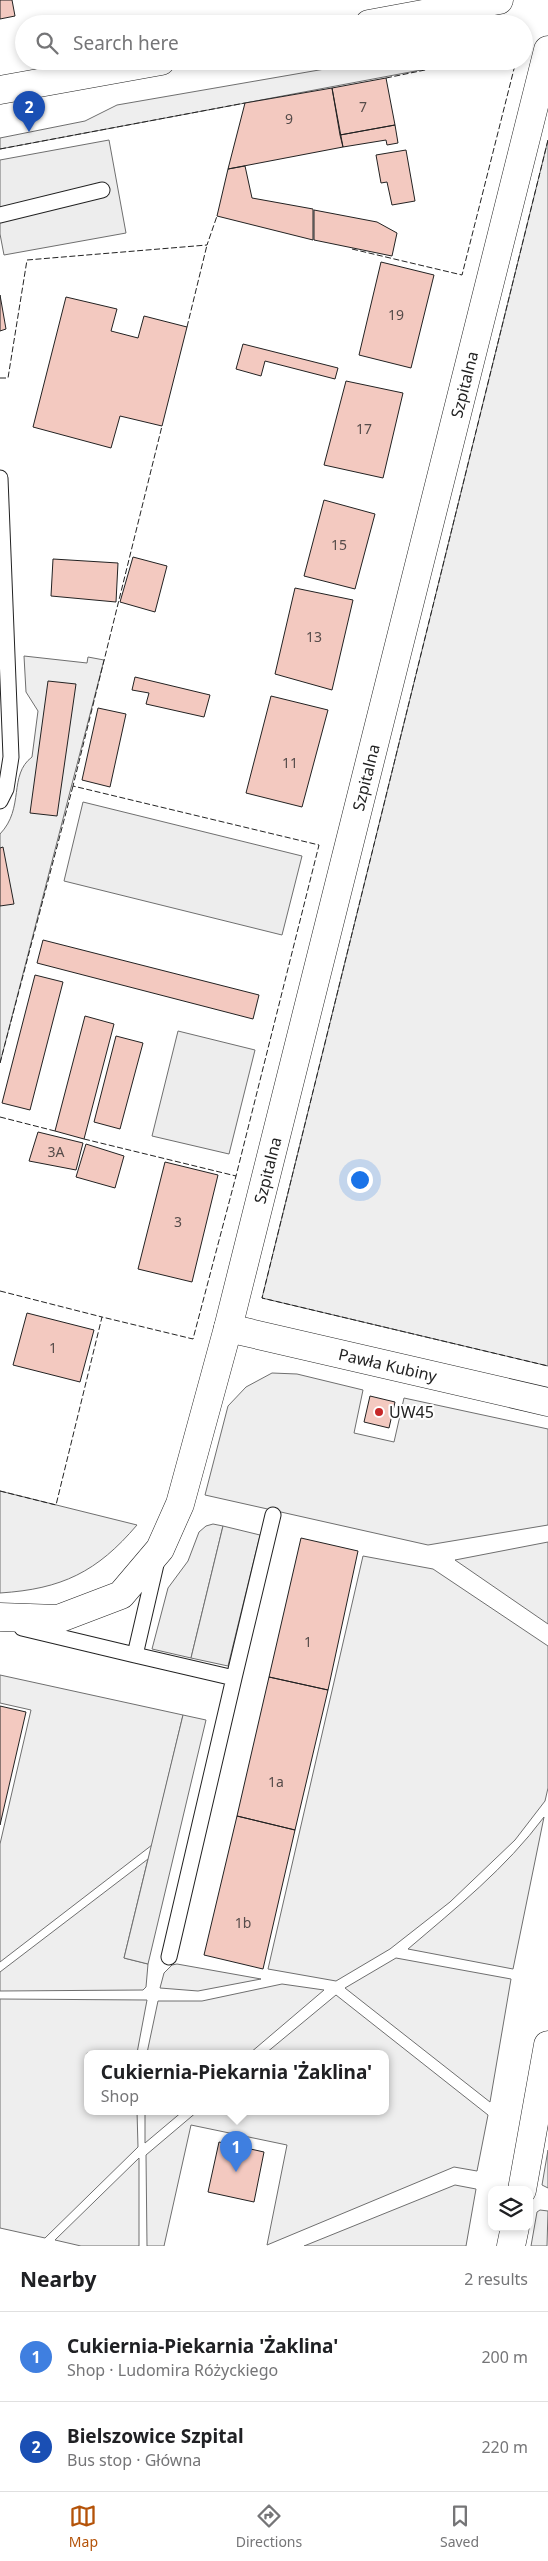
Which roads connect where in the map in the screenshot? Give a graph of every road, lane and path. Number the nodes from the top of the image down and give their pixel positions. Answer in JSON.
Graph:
{"nodes":[{"id":1,"x":499,"y":0,"type":"edge"},
{"id":2,"x":418,"y":15,"type":"edge"},
{"id":3,"x":548,"y":50,"type":"edge"},
{"id":4,"x":111,"y":70,"type":"edge"},
{"id":5,"x":0,"y":90,"type":"edge"},
{"id":6,"x":102,"y":190,"type":"dead end"},
{"id":7,"x":0,"y":215,"type":"edge"},
{"id":8,"x":0,"y":478,"type":"edge"},
{"id":9,"x":3,"y":633,"type":"edge"},
{"id":10,"x":0,"y":801,"type":"edge"},
{"id":11,"x":228,"y":1328,"type":"junction"},
{"id":12,"x":548,"y":1402,"type":"edge"},
{"id":13,"x":273,"y":1515,"type":"dead end"},
{"id":14,"x":160,"y":1549,"type":"junction"},
{"id":15,"x":0,"y":1617,"type":"edge"},
{"id":16,"x":0,"y":1622,"type":"edge"},
{"id":17,"x":136,"y":1655,"type":"junction"},
{"id":18,"x":234,"y":1678,"type":"junction"},
{"id":19,"x":169,"y":1957,"type":"dead end"},
{"id":20,"x":548,"y":2045,"type":"edge"},
{"id":21,"x":523,"y":2186,"type":"edge"},
{"id":22,"x":514,"y":2231,"type":"edge"},
{"id":23,"x":511,"y":2246,"type":"edge"}],
"edges":[{"from":1,"to":2,"type":"street"},
{"from":3,"to":11,"type":"street","name":"Szpitalna"},
{"from":4,"to":5,"type":"street"},
{"from":6,"to":7,"type":"lane"},
{"from":8,"to":9,"type":"lane"},
{"from":9,"to":10,"type":"lane"},
{"from":11,"to":12,"type":"street","name":"Pawła Kubiny"},
{"from":11,"to":14,"type":"street","name":"Szpitalna"},
{"from":13,"to":18,"type":"lane"},
{"from":14,"to":15,"type":"street","name":"Szpitalna"},
{"from":14,"to":17,"type":"lane"},
{"from":16,"to":17,"type":"lane"},
{"from":17,"to":18,"type":"lane"},
{"from":18,"to":19,"type":"lane"},
{"from":20,"to":21,"type":"street"},
{"from":22,"to":23,"type":"street"}]}
